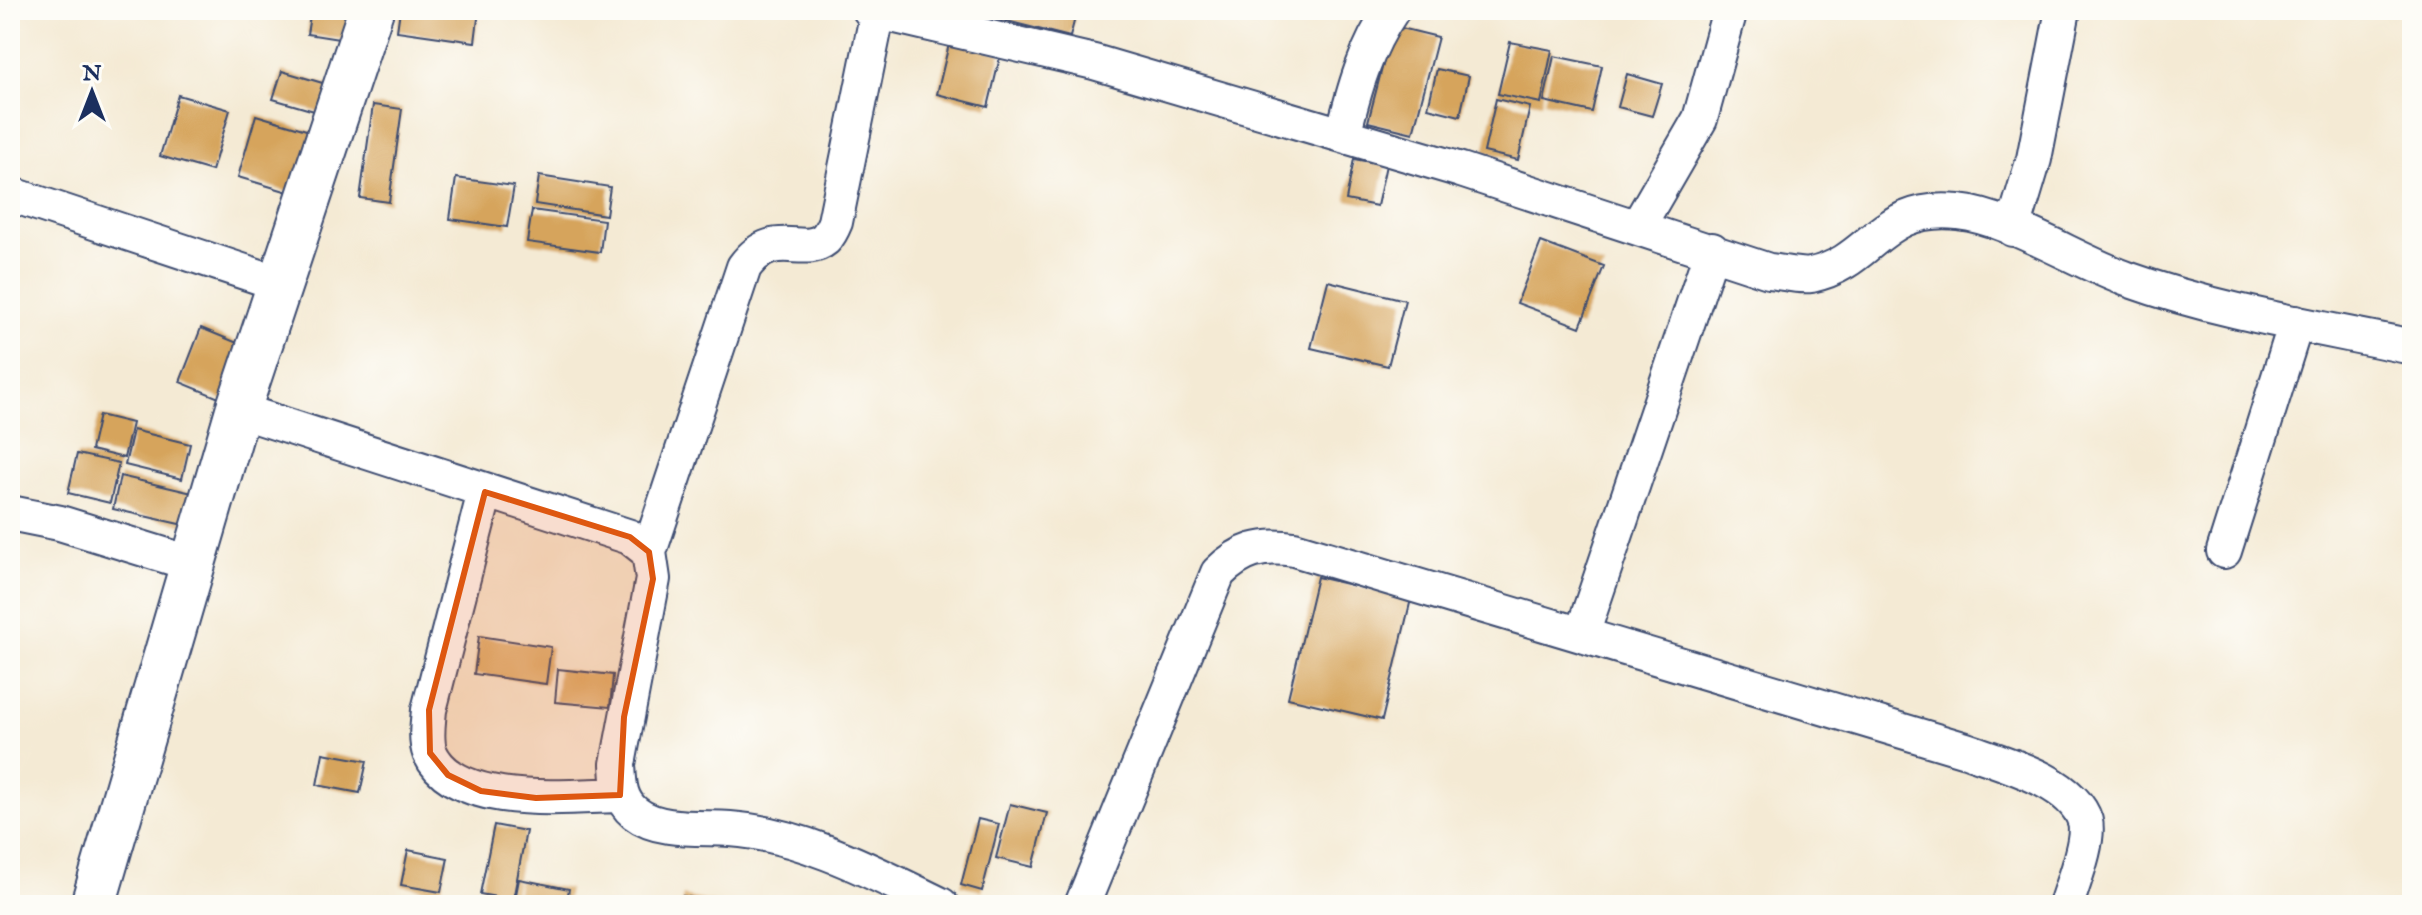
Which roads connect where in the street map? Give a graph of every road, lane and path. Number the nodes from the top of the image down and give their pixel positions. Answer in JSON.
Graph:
{"nodes":[{"id":1,"x":371,"y":10,"type":"edge"},
{"id":2,"x":1392,"y":10,"type":"edge"},
{"id":3,"x":1730,"y":10,"type":"edge"},
{"id":4,"x":2063,"y":10,"type":"edge"},
{"id":5,"x":874,"y":11,"type":"edge"},
{"id":6,"x":1343,"y":135,"type":"junction"},
{"id":7,"x":10,"y":194,"type":"edge"},
{"id":8,"x":1638,"y":226,"type":"junction"},
{"id":9,"x":2013,"y":229,"type":"junction"},
{"id":10,"x":1712,"y":250,"type":"junction"},
{"id":11,"x":281,"y":284,"type":"junction"},
{"id":12,"x":2296,"y":323,"type":"junction"},
{"id":13,"x":2412,"y":347,"type":"edge"},
{"id":14,"x":238,"y":410,"type":"junction"},
{"id":15,"x":485,"y":492,"type":"junction"},
{"id":16,"x":10,"y":513,"type":"edge"},
{"id":17,"x":2224,"y":551,"type":"dead end"},
{"id":18,"x":649,"y":552,"type":"junction"},
{"id":19,"x":193,"y":564,"type":"junction"},
{"id":20,"x":1582,"y":634,"type":"junction"},
{"id":21,"x":620,"y":795,"type":"junction"},
{"id":22,"x":93,"y":905,"type":"edge"},
{"id":23,"x":941,"y":905,"type":"edge"},
{"id":24,"x":1082,"y":905,"type":"edge"},
{"id":25,"x":2066,"y":905,"type":"edge"}],
"edges":[{"from":1,"to":11,"type":"street"},
{"from":2,"to":6,"type":"street"},
{"from":3,"to":8,"type":"street"},
{"from":4,"to":9,"type":"street"},
{"from":5,"to":6,"type":"street"},
{"from":5,"to":18,"type":"street"},
{"from":6,"to":8,"type":"street"},
{"from":7,"to":11,"type":"street"},
{"from":8,"to":10,"type":"street"},
{"from":9,"to":10,"type":"street"},
{"from":9,"to":12,"type":"street"},
{"from":10,"to":20,"type":"street"},
{"from":11,"to":14,"type":"street"},
{"from":12,"to":13,"type":"street"},
{"from":12,"to":17,"type":"street"},
{"from":14,"to":15,"type":"street"},
{"from":14,"to":19,"type":"street"},
{"from":15,"to":18,"type":"street"},
{"from":15,"to":21,"type":"street"},
{"from":16,"to":19,"type":"street"},
{"from":18,"to":21,"type":"street"},
{"from":19,"to":22,"type":"street"},
{"from":20,"to":24,"type":"street"},
{"from":20,"to":25,"type":"street"},
{"from":21,"to":23,"type":"street"}]}
